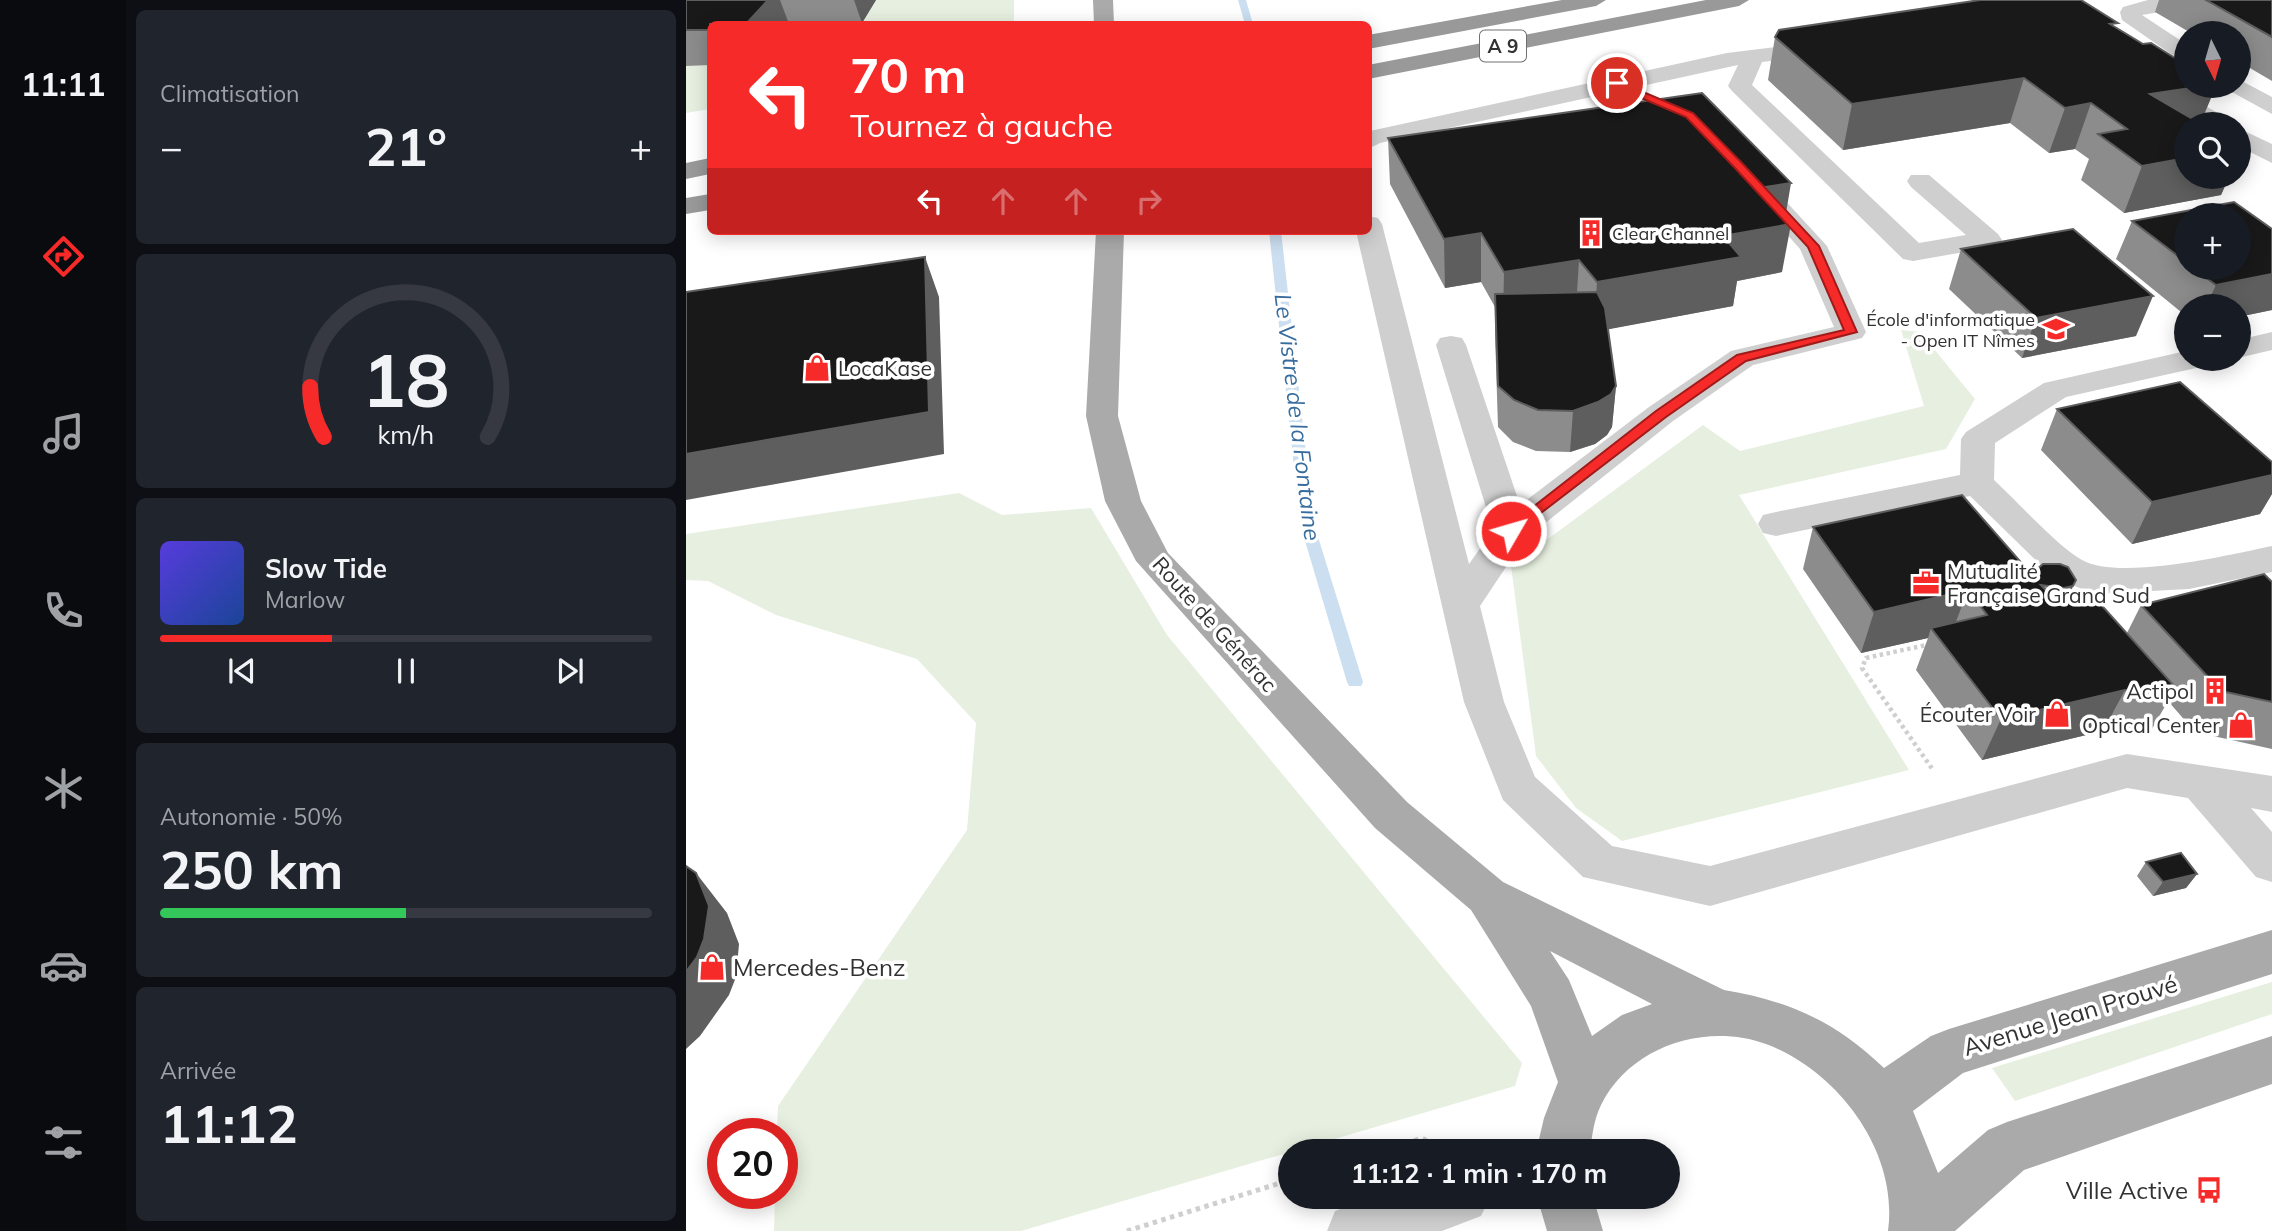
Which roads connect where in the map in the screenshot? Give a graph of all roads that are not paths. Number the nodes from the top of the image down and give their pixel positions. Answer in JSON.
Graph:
{"nodes":[{"id":1,"x":1103,"y":0,"type":"edge"},
{"id":2,"x":1499,"y":0,"type":"edge"},
{"id":3,"x":1596,"y":0,"type":"edge"},
{"id":4,"x":2194,"y":0,"type":"edge"},
{"id":5,"x":1735,"y":1,"type":"edge"},
{"id":6,"x":1104,"y":21,"type":"edge"},
{"id":7,"x":1372,"y":25,"type":"edge"},
{"id":8,"x":1372,"y":41,"type":"edge"},
{"id":9,"x":1850,"y":44,"type":"edge"},
{"id":10,"x":2174,"y":46,"type":"edge"},
{"id":11,"x":1753,"y":57,"type":"junction"},
{"id":12,"x":1372,"y":71,"type":"edge"},
{"id":13,"x":2138,"y":75,"type":"edge"},
{"id":14,"x":1617,"y":83,"type":"junction"},
{"id":15,"x":2251,"y":94,"type":"edge"},
{"id":16,"x":1665,"y":105,"type":"edge"},
{"id":17,"x":2272,"y":107,"type":"edge"},
{"id":18,"x":2200,"y":112,"type":"edge"},
{"id":19,"x":1372,"y":138,"type":"edge"},
{"id":20,"x":2251,"y":143,"type":"edge"},
{"id":21,"x":1728,"y":155,"type":"edge"},
{"id":22,"x":2272,"y":155,"type":"edge"},
{"id":23,"x":707,"y":167,"type":"edge"},
{"id":24,"x":686,"y":171,"type":"edge"},
{"id":25,"x":1920,"y":181,"type":"dead end"},
{"id":26,"x":707,"y":202,"type":"edge"},
{"id":27,"x":686,"y":206,"type":"edge"},
{"id":28,"x":1110,"y":235,"type":"edge"},
{"id":29,"x":1371,"y":235,"type":"edge"},
{"id":30,"x":2272,"y":341,"type":"edge"},
{"id":31,"x":1451,"y":345,"type":"dead end"},
{"id":32,"x":2251,"y":346,"type":"edge"},
{"id":33,"x":2174,"y":363,"type":"edge"},
{"id":34,"x":1977,"y":483,"type":"junction"},
{"id":35,"x":1776,"y":524,"type":"dead end"},
{"id":36,"x":1511,"y":531,"type":"junction"},
{"id":37,"x":2272,"y":559,"type":"edge"},
{"id":38,"x":1461,"y":605,"type":"junction"},
{"id":39,"x":2200,"y":782,"type":"junction"},
{"id":40,"x":2272,"y":793,"type":"edge"},
{"id":41,"x":2272,"y":863,"type":"edge"},
{"id":42,"x":1487,"y":896,"type":"junction"},
{"id":43,"x":2272,"y":952,"type":"edge"},
{"id":44,"x":1715,"y":1011,"type":"junction"},
{"id":45,"x":2272,"y":1060,"type":"edge"},
{"id":46,"x":1584,"y":1083,"type":"junction"},
{"id":47,"x":1882,"y":1104,"type":"junction"},
{"id":48,"x":1565,"y":1139,"type":"edge"},
{"id":49,"x":1424,"y":1209,"type":"edge"},
{"id":50,"x":1569,"y":1209,"type":"edge"},
{"id":51,"x":1916,"y":1229,"type":"edge"},
{"id":52,"x":1355,"y":1231,"type":"edge"},
{"id":53,"x":1575,"y":1231,"type":"edge"}],
"edges":[{"from":1,"to":6,"type":"main road"},
{"from":2,"to":7,"type":"highway"},
{"from":3,"to":8,"type":"highway","number":"A 9"},
{"from":4,"to":10,"type":"street"},
{"from":5,"to":12,"type":"highway","number":"A 9"},
{"from":9,"to":11,"type":"street"},
{"from":11,"to":14,"type":"street"},
{"from":11,"to":25,"type":"street"},
{"from":13,"to":18,"type":"street"},
{"from":14,"to":16,"type":"street"},
{"from":14,"to":19,"type":"street"},
{"from":15,"to":17,"type":"street"},
{"from":20,"to":22,"type":"street"},
{"from":21,"to":36,"type":"street"},
{"from":23,"to":24,"type":"highway"},
{"from":26,"to":27,"type":"highway"},
{"from":28,"to":42,"type":"main road","name":"Route de Générac"},
{"from":29,"to":38,"type":"street"},
{"from":30,"to":32,"type":"street"},
{"from":31,"to":36,"type":"street"},
{"from":33,"to":34,"type":"street"},
{"from":34,"to":35,"type":"street"},
{"from":34,"to":37,"type":"street"},
{"from":36,"to":38,"type":"street"},
{"from":38,"to":39,"type":"street"},
{"from":39,"to":40,"type":"street"},
{"from":39,"to":41,"type":"street"},
{"from":42,"to":44,"type":"main road","name":"Route de Générac"},
{"from":42,"to":46,"type":"main road","name":"Route de Générac"},
{"from":43,"to":47,"type":"main road","name":"Avenue Jean Prouvé"},
{"from":44,"to":46,"type":"main road"},
{"from":44,"to":47,"type":"main road"},
{"from":45,"to":51,"type":"main road"},
{"from":46,"to":48,"type":"main road"},
{"from":47,"to":51,"type":"main road"},
{"from":49,"to":52,"type":"street"},
{"from":50,"to":53,"type":"main road"}]}
